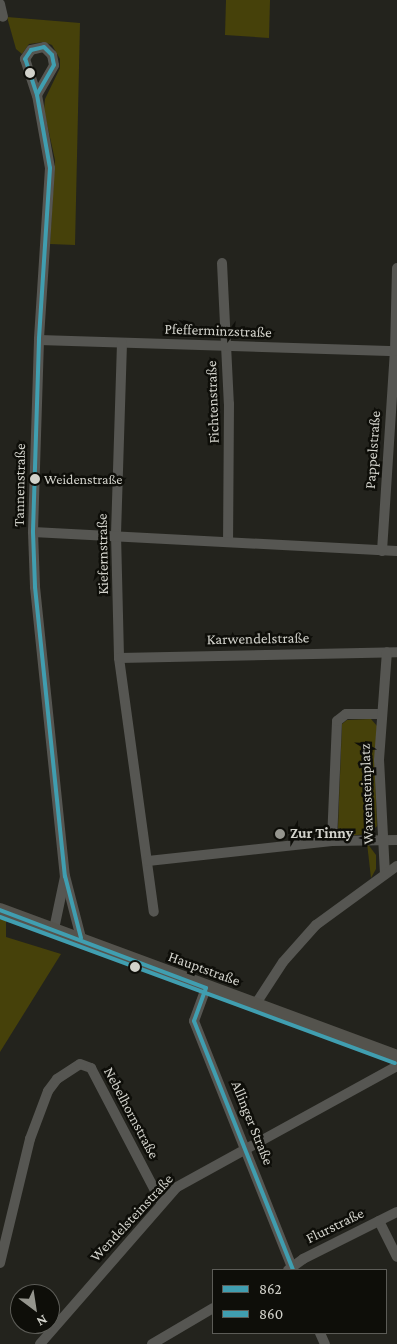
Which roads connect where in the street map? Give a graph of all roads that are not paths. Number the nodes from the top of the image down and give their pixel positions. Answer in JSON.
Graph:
{"nodes":[{"id":1,"x":0,"y":4,"type":"edge"},
{"id":2,"x":3,"y":17,"type":"dead end"},
{"id":3,"x":37,"y":95,"type":"dead end"},
{"id":4,"x":222,"y":263,"type":"dead end"},
{"id":5,"x":397,"y":268,"type":"edge"},
{"id":6,"x":39,"y":340,"type":"junction"},
{"id":7,"x":122,"y":343,"type":"junction"},
{"id":8,"x":226,"y":346,"type":"junction"},
{"id":9,"x":396,"y":351,"type":"edge"},
{"id":10,"x":33,"y":532,"type":"junction"},
{"id":11,"x":116,"y":534,"type":"junction"},
{"id":12,"x":228,"y":540,"type":"junction"},
{"id":13,"x":382,"y":551,"type":"junction"},
{"id":14,"x":397,"y":551,"type":"edge"},
{"id":15,"x":392,"y":652,"type":"edge"},
{"id":16,"x":119,"y":658,"type":"junction"},
{"id":17,"x":382,"y":714,"type":"junction"},
{"id":18,"x":384,"y":840,"type":"junction"},
{"id":19,"x":397,"y":840,"type":"edge"},
{"id":20,"x":332,"y":842,"type":"junction"},
{"id":21,"x":148,"y":861,"type":"junction"},
{"id":22,"x":397,"y":866,"type":"edge"},
{"id":23,"x":385,"y":874,"type":"junction"},
{"id":24,"x":65,"y":876,"type":"junction"},
{"id":25,"x":0,"y":910,"type":"edge"},
{"id":26,"x":154,"y":912,"type":"dead end"},
{"id":27,"x":54,"y":929,"type":"junction"},
{"id":28,"x":81,"y":938,"type":"junction"},
{"id":29,"x":206,"y":988,"type":"junction"},
{"id":30,"x":256,"y":1005,"type":"junction"},
{"id":31,"x":397,"y":1057,"type":"edge"},
{"id":32,"x":397,"y":1066,"type":"edge"},
{"id":33,"x":247,"y":1150,"type":"junction"},
{"id":34,"x":162,"y":1204,"type":"junction"},
{"id":35,"x":397,"y":1212,"type":"edge"},
{"id":36,"x":379,"y":1221,"type":"junction"},
{"id":37,"x":397,"y":1257,"type":"edge"},
{"id":38,"x":0,"y":1263,"type":"edge"},
{"id":39,"x":291,"y":1269,"type":"edge"},
{"id":40,"x":212,"y":1309,"type":"edge"},
{"id":41,"x":40,"y":1344,"type":"edge"},
{"id":42,"x":152,"y":1344,"type":"edge"}],
"edges":[{"from":1,"to":2,"type":"street"},
{"from":3,"to":6,"type":"street","name":"Tannenstraße"},
{"from":4,"to":8,"type":"street","name":"Fichtenstraße"},
{"from":5,"to":9,"type":"street","name":"Pappelstraße"},
{"from":6,"to":7,"type":"street","name":"Pfefferminzstraße"},
{"from":6,"to":10,"type":"street","name":"Tannenstraße"},
{"from":7,"to":8,"type":"street","name":"Pfefferminzstraße"},
{"from":7,"to":11,"type":"street","name":"Kiefernstraße"},
{"from":8,"to":9,"type":"street","name":"Pfefferminzstraße"},
{"from":8,"to":12,"type":"street","name":"Fichtenstraße"},
{"from":9,"to":13,"type":"street","name":"Pappelstraße"},
{"from":10,"to":11,"type":"street"},
{"from":10,"to":24,"type":"street","name":"Tannenstraße"},
{"from":11,"to":12,"type":"street"},
{"from":11,"to":16,"type":"street","name":"Kiefernstraße"},
{"from":12,"to":13,"type":"street"},
{"from":13,"to":14,"type":"street"},
{"from":15,"to":16,"type":"street","name":"Karwendelstraße"},
{"from":15,"to":17,"type":"street","name":"Waxensteinplatz"},
{"from":16,"to":21,"type":"street","name":"Kiefernstraße"},
{"from":17,"to":18,"type":"street","name":"Waxensteinplatz"},
{"from":17,"to":20,"type":"street","name":"Waxensteinplatz"},
{"from":18,"to":19,"type":"street"},
{"from":18,"to":20,"type":"street"},
{"from":18,"to":23,"type":"street","name":"Waxensteinplatz"},
{"from":20,"to":21,"type":"street"},
{"from":21,"to":26,"type":"street","name":"Kiefernstraße"},
{"from":22,"to":23,"type":"street"},
{"from":23,"to":30,"type":"street"},
{"from":24,"to":27,"type":"street","name":"Tannenstraße"},
{"from":24,"to":28,"type":"street","name":"Tannenstraße"},
{"from":25,"to":27,"type":"main road","name":"Hauptstraße"},
{"from":27,"to":28,"type":"main road","name":"Hauptstraße"},
{"from":28,"to":29,"type":"main road","name":"Hauptstraße"},
{"from":29,"to":30,"type":"main road","name":"Hauptstraße"},
{"from":29,"to":33,"type":"street","name":"Allinger Straße"},
{"from":30,"to":31,"type":"main road","name":"Hauptstraße"},
{"from":32,"to":33,"type":"street","name":"Wendelsteinstraße"},
{"from":33,"to":34,"type":"street","name":"Wendelsteinstraße"},
{"from":33,"to":39,"type":"street","name":"Allinger Straße"},
{"from":34,"to":38,"type":"street","name":"Nebelhornstraße"},
{"from":34,"to":41,"type":"street","name":"Wendelsteinstraße"},
{"from":35,"to":36,"type":"street","name":"Flurstraße"},
{"from":36,"to":37,"type":"street"},
{"from":36,"to":39,"type":"street","name":"Flurstraße"},
{"from":40,"to":42,"type":"street"}]}
